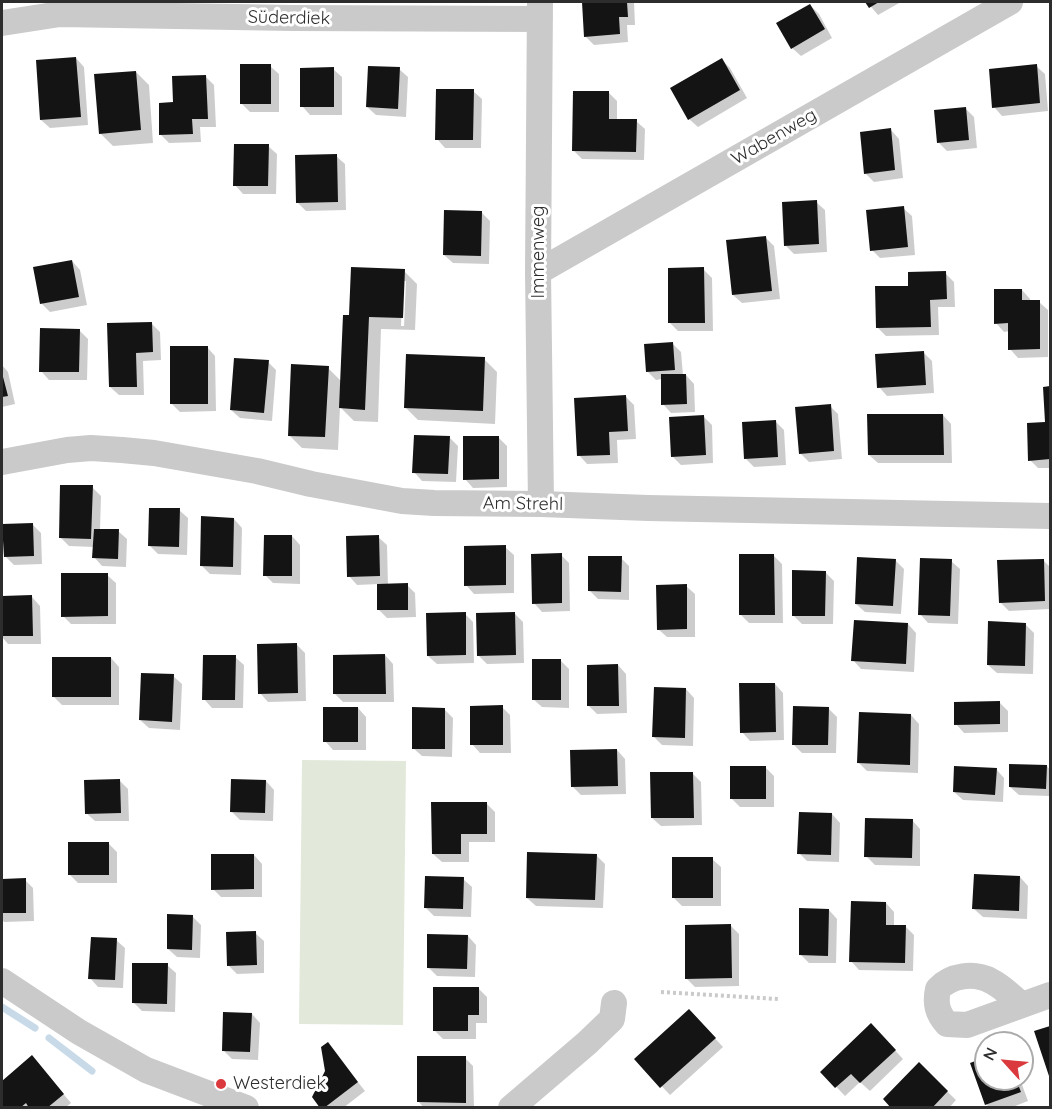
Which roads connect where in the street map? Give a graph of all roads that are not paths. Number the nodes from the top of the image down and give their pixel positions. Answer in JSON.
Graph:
{"nodes":[{"id":1,"x":1010,"y":2,"type":"edge"},
{"id":2,"x":59,"y":8,"type":"edge"},
{"id":3,"x":540,"y":10,"type":"edge"},
{"id":4,"x":2,"y":22,"type":"edge"},
{"id":5,"x":538,"y":272,"type":"junction"},
{"id":6,"x":2,"y":462,"type":"edge"},
{"id":7,"x":541,"y":504,"type":"junction"},
{"id":8,"x":1050,"y":516,"type":"edge"},
{"id":9,"x":2,"y":981,"type":"edge"},
{"id":10,"x":1050,"y":995,"type":"edge"},
{"id":11,"x":614,"y":1003,"type":"dead end"},
{"id":12,"x":1022,"y":1005,"type":"dead end"},
{"id":13,"x":246,"y":1107,"type":"edge"},
{"id":14,"x":511,"y":1107,"type":"edge"}],
"edges":[{"from":1,"to":5,"type":"street","name":"Wabenweg"},
{"from":2,"to":3,"type":"street","name":"Süderdiek"},
{"from":2,"to":4,"type":"street","name":"Süderdiek"},
{"from":3,"to":5,"type":"street","name":"Immenweg"},
{"from":5,"to":7,"type":"street","name":"Immenweg"},
{"from":6,"to":7,"type":"street","name":"Am Strehl"},
{"from":7,"to":8,"type":"street","name":"Am Strehl"},
{"from":9,"to":13,"type":"street"},
{"from":10,"to":12,"type":"street"},
{"from":11,"to":14,"type":"street"}]}
